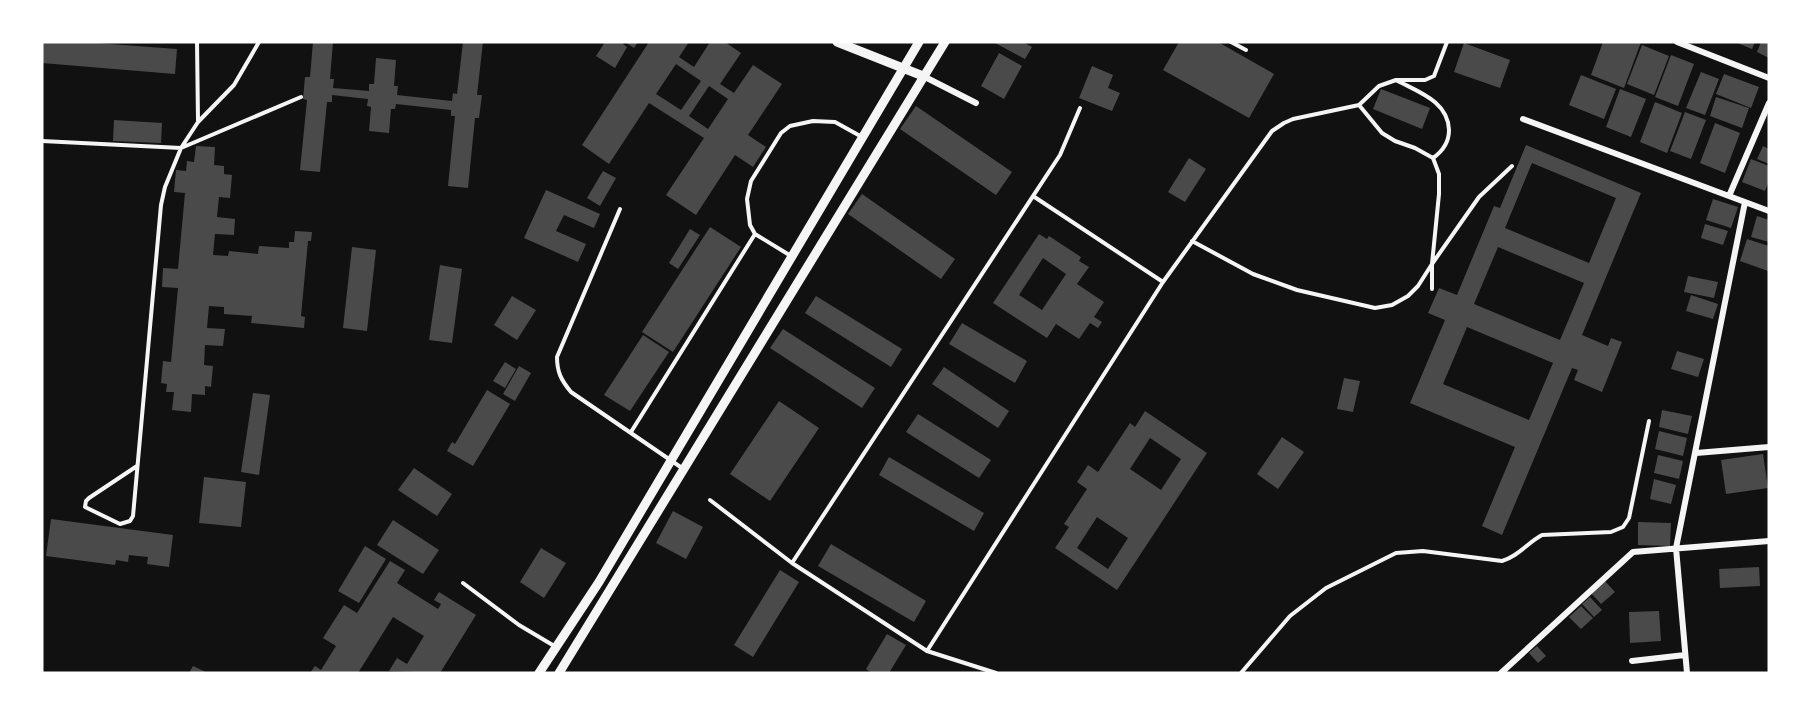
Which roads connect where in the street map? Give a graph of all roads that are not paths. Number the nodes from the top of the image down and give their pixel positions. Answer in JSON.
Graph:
{"nodes":[{"id":1,"x":197,"y":42,"type":"edge"},
{"id":2,"x":259,"y":42,"type":"edge"},
{"id":3,"x":837,"y":42,"type":"edge"},
{"id":4,"x":919,"y":42,"type":"edge"},
{"id":5,"x":945,"y":42,"type":"edge"},
{"id":6,"x":1231,"y":42,"type":"edge"},
{"id":7,"x":1447,"y":42,"type":"edge"},
{"id":8,"x":1677,"y":42,"type":"edge"},
{"id":9,"x":1246,"y":50,"type":"dead end"},
{"id":10,"x":903,"y":68,"type":"junction"},
{"id":11,"x":923,"y":75,"type":"junction"},
{"id":12,"x":1769,"y":78,"type":"edge"},
{"id":13,"x":1396,"y":80,"type":"junction"},
{"id":14,"x":301,"y":97,"type":"dead end"},
{"id":15,"x":976,"y":103,"type":"dead end"},
{"id":16,"x":1769,"y":103,"type":"edge"},
{"id":17,"x":1359,"y":105,"type":"junction"},
{"id":18,"x":1080,"y":108,"type":"dead end"},
{"id":19,"x":1523,"y":119,"type":"dead end"},
{"id":20,"x":198,"y":122,"type":"junction"},
{"id":21,"x":862,"y":137,"type":"junction"},
{"id":22,"x":42,"y":141,"type":"edge"},
{"id":23,"x":181,"y":148,"type":"junction"},
{"id":24,"x":1433,"y":158,"type":"junction"},
{"id":25,"x":1512,"y":166,"type":"dead end"},
{"id":26,"x":1033,"y":196,"type":"junction"},
{"id":27,"x":1729,"y":196,"type":"junction"},
{"id":28,"x":1745,"y":202,"type":"junction"},
{"id":29,"x":620,"y":209,"type":"dead end"},
{"id":30,"x":1769,"y":211,"type":"edge"},
{"id":31,"x":755,"y":234,"type":"junction"},
{"id":32,"x":1192,"y":241,"type":"junction"},
{"id":33,"x":792,"y":256,"type":"junction"},
{"id":34,"x":1432,"y":264,"type":"junction"},
{"id":35,"x":1163,"y":282,"type":"junction"},
{"id":36,"x":1432,"y":289,"type":"dead end"},
{"id":37,"x":1648,"y":421,"type":"dead end"},
{"id":38,"x":631,"y":432,"type":"junction"},
{"id":39,"x":1769,"y":447,"type":"edge"},
{"id":40,"x":1696,"y":453,"type":"junction"},
{"id":41,"x":671,"y":460,"type":"junction"},
{"id":42,"x":137,"y":466,"type":"junction"},
{"id":43,"x":684,"y":469,"type":"junction"},
{"id":44,"x":710,"y":500,"type":"dead end"},
{"id":45,"x":1769,"y":541,"type":"edge"},
{"id":46,"x":1676,"y":548,"type":"junction"},
{"id":47,"x":792,"y":563,"type":"junction"},
{"id":48,"x":463,"y":583,"type":"dead end"},
{"id":49,"x":556,"y":647,"type":"junction"},
{"id":50,"x":927,"y":651,"type":"junction"},
{"id":51,"x":1685,"y":655,"type":"junction"},
{"id":52,"x":1632,"y":661,"type":"dead end"},
{"id":53,"x":539,"y":673,"type":"edge"},
{"id":54,"x":559,"y":673,"type":"edge"},
{"id":55,"x":996,"y":673,"type":"edge"},
{"id":56,"x":1242,"y":673,"type":"edge"},
{"id":57,"x":1501,"y":673,"type":"edge"},
{"id":58,"x":1687,"y":673,"type":"edge"}],
"edges":[{"from":1,"to":20,"type":"lane"},
{"from":2,"to":20,"type":"lane"},
{"from":3,"to":10,"type":"main road"},
{"from":4,"to":10,"type":"main road"},
{"from":5,"to":11,"type":"main road"},
{"from":6,"to":9,"type":"lane"},
{"from":7,"to":13,"type":"lane"},
{"from":8,"to":12,"type":"street"},
{"from":10,"to":11,"type":"main road"},
{"from":10,"to":21,"type":"main road"},
{"from":11,"to":15,"type":"street"},
{"from":11,"to":43,"type":"main road"},
{"from":13,"to":17,"type":"lane"},
{"from":13,"to":24,"type":"lane"},
{"from":14,"to":23,"type":"lane"},
{"from":16,"to":27,"type":"street"},
{"from":17,"to":24,"type":"lane"},
{"from":17,"to":32,"type":"lane"},
{"from":18,"to":26,"type":"lane"},
{"from":19,"to":27,"type":"street"},
{"from":20,"to":23,"type":"lane"},
{"from":21,"to":31,"type":"lane"},
{"from":21,"to":33,"type":"main road"},
{"from":22,"to":23,"type":"lane"},
{"from":23,"to":42,"type":"lane"},
{"from":24,"to":34,"type":"lane"},
{"from":25,"to":34,"type":"lane"},
{"from":26,"to":35,"type":"lane"},
{"from":26,"to":47,"type":"lane"},
{"from":27,"to":28,"type":"street"},
{"from":28,"to":30,"type":"street"},
{"from":28,"to":40,"type":"street"},
{"from":29,"to":38,"type":"lane"},
{"from":31,"to":33,"type":"lane"},
{"from":31,"to":38,"type":"lane"},
{"from":32,"to":34,"type":"lane"},
{"from":32,"to":35,"type":"lane"},
{"from":33,"to":41,"type":"main road"},
{"from":34,"to":36,"type":"lane"},
{"from":35,"to":50,"type":"lane"},
{"from":37,"to":56,"type":"lane"},
{"from":38,"to":41,"type":"lane"},
{"from":39,"to":40,"type":"street"},
{"from":40,"to":46,"type":"street"},
{"from":41,"to":43,"type":"lane"},
{"from":41,"to":49,"type":"main road"},
{"from":42,"to":42,"type":"lane"},
{"from":43,"to":54,"type":"main road"},
{"from":44,"to":47,"type":"lane"},
{"from":45,"to":46,"type":"street"},
{"from":46,"to":51,"type":"street"},
{"from":46,"to":57,"type":"street"},
{"from":47,"to":50,"type":"lane"},
{"from":48,"to":49,"type":"lane"},
{"from":49,"to":53,"type":"main road"},
{"from":50,"to":55,"type":"lane"},
{"from":51,"to":52,"type":"street"},
{"from":51,"to":58,"type":"street"}]}
